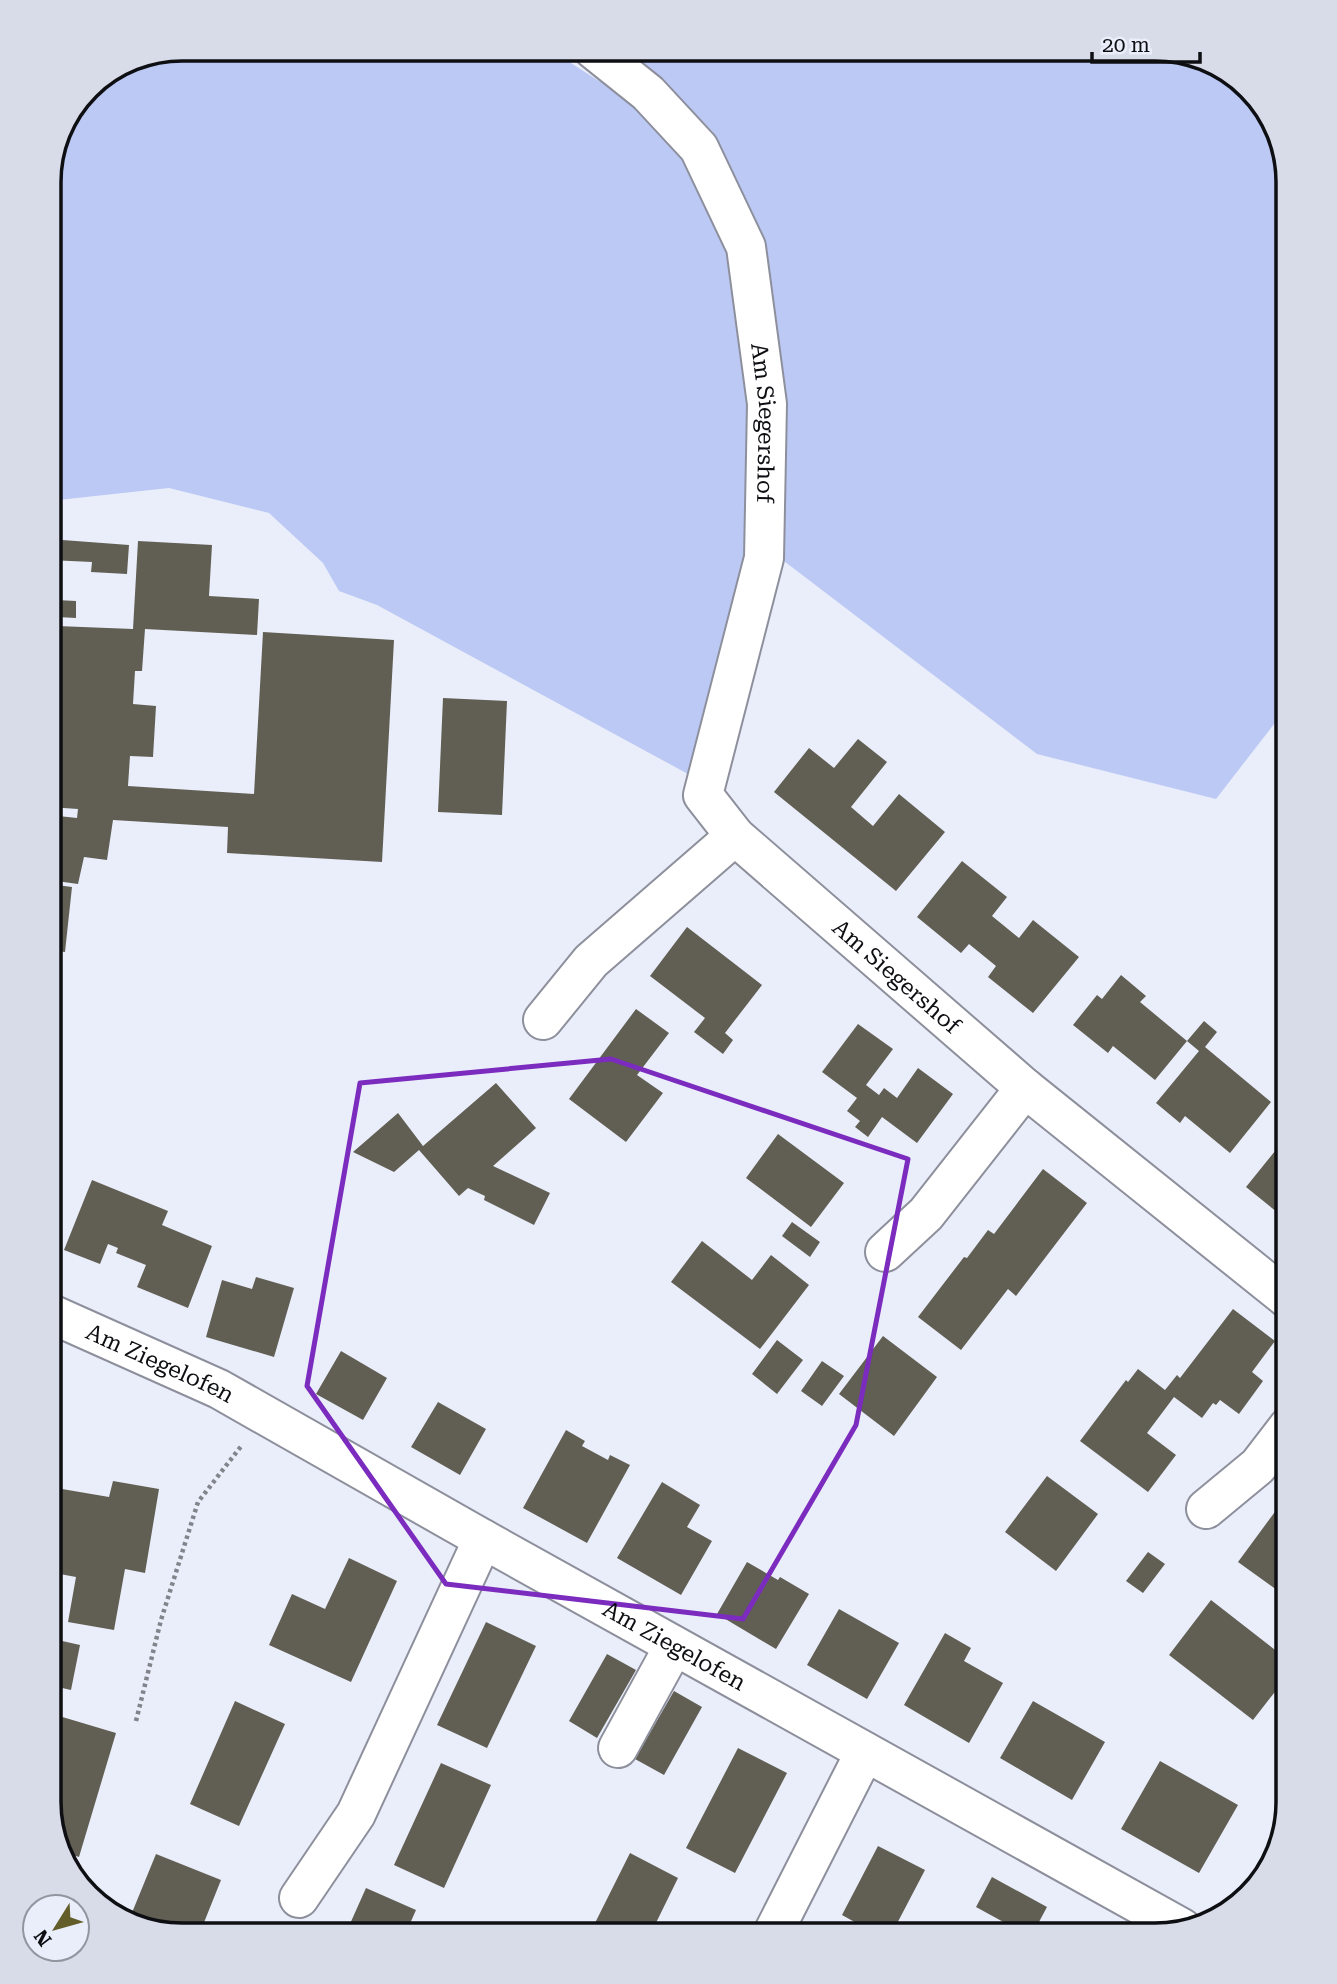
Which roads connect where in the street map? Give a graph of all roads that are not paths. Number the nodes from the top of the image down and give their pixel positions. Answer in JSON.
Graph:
{"nodes":[{"id":1,"x":609,"y":61,"type":"edge"},
{"id":2,"x":735,"y":836,"type":"junction"},
{"id":3,"x":543,"y":1020,"type":"dead end"},
{"id":4,"x":1025,"y":1088,"type":"junction"},
{"id":5,"x":885,"y":1252,"type":"dead end"},
{"id":6,"x":1276,"y":1289,"type":"edge"},
{"id":7,"x":61,"y":1318,"type":"edge"},
{"id":8,"x":1276,"y":1443,"type":"edge"},
{"id":9,"x":1206,"y":1509,"type":"dead end"},
{"id":10,"x":483,"y":1539,"type":"junction"},
{"id":11,"x":674,"y":1646,"type":"junction"},
{"id":12,"x":618,"y":1748,"type":"dead end"},
{"id":13,"x":865,"y":1752,"type":"junction"},
{"id":14,"x":299,"y":1898,"type":"dead end"},
{"id":15,"x":1171,"y":1922,"type":"edge"},
{"id":16,"x":778,"y":1923,"type":"edge"}],
"edges":[{"from":1,"to":2,"type":"street","name":"Am Siegershof"},
{"from":2,"to":3,"type":"street"},
{"from":2,"to":4,"type":"street","name":"Am Siegershof"},
{"from":4,"to":5,"type":"street"},
{"from":4,"to":6,"type":"street","name":"Am Siegershof"},
{"from":7,"to":10,"type":"street","name":"Am Ziegelofen"},
{"from":8,"to":9,"type":"street"},
{"from":10,"to":11,"type":"street","name":"Am Ziegelofen"},
{"from":10,"to":14,"type":"street"},
{"from":11,"to":12,"type":"street"},
{"from":11,"to":13,"type":"street","name":"Am Ziegelofen"},
{"from":13,"to":15,"type":"street","name":"Am Ziegelofen"},
{"from":13,"to":16,"type":"street"}]}
